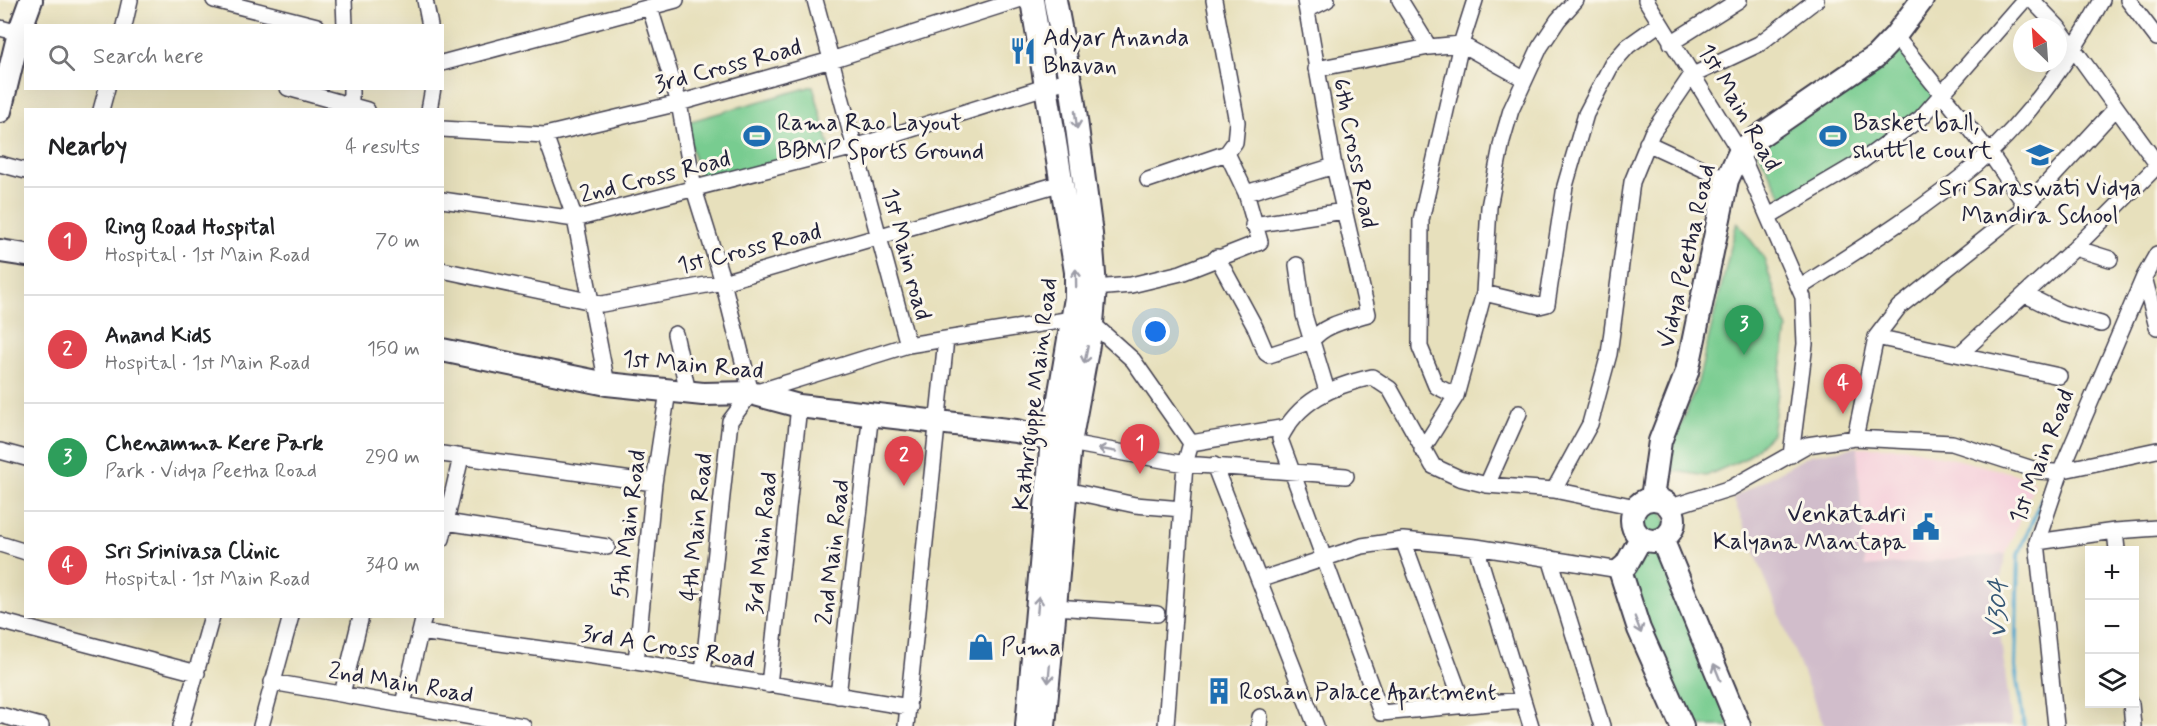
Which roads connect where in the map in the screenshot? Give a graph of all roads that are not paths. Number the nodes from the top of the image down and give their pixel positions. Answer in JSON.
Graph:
{"nodes":[{"id":1,"x":31,"y":0,"type":"edge"},
{"id":2,"x":130,"y":0,"type":"edge"},
{"id":3,"x":214,"y":0,"type":"edge"},
{"id":4,"x":344,"y":0,"type":"edge"},
{"id":5,"x":425,"y":0,"type":"edge"},
{"id":6,"x":676,"y":0,"type":"edge"},
{"id":7,"x":814,"y":0,"type":"edge"},
{"id":8,"x":1018,"y":0,"type":"edge"},
{"id":9,"x":1032,"y":0,"type":"edge"},
{"id":10,"x":1055,"y":0,"type":"edge"},
{"id":11,"x":1214,"y":0,"type":"edge"},
{"id":12,"x":1327,"y":0,"type":"edge"},
{"id":13,"x":1400,"y":0,"type":"edge"},
{"id":14,"x":1476,"y":0,"type":"edge"},
{"id":15,"x":1576,"y":0,"type":"edge"},
{"id":16,"x":1646,"y":0,"type":"edge"},
{"id":17,"x":1739,"y":0,"type":"edge"},
{"id":18,"x":1816,"y":0,"type":"edge"},
{"id":19,"x":1922,"y":0,"type":"edge"},
{"id":20,"x":2024,"y":0,"type":"edge"},
{"id":21,"x":2032,"y":0,"type":"edge"},
{"id":22,"x":2102,"y":0,"type":"edge"},
{"id":23,"x":2128,"y":0,"type":"edge"},
{"id":24,"x":1306,"y":5,"type":"edge"},
{"id":25,"x":650,"y":8,"type":"junction"},
{"id":26,"x":2049,"y":18,"type":"edge"},
{"id":27,"x":124,"y":24,"type":"edge"},
{"id":28,"x":309,"y":24,"type":"edge"},
{"id":29,"x":345,"y":24,"type":"edge"},
{"id":30,"x":430,"y":24,"type":"edge"},
{"id":31,"x":1659,"y":24,"type":"junction"},
{"id":32,"x":10,"y":30,"type":"edge"},
{"id":33,"x":1895,"y":36,"type":"junction"},
{"id":34,"x":2157,"y":36,"type":"edge"},
{"id":35,"x":2067,"y":40,"type":"edge"},
{"id":36,"x":1461,"y":44,"type":"junction"},
{"id":37,"x":1671,"y":44,"type":"junction"},
{"id":38,"x":1429,"y":47,"type":"junction"},
{"id":39,"x":2074,"y":50,"type":"junction"},
{"id":40,"x":831,"y":60,"type":"junction"},
{"id":41,"x":444,"y":62,"type":"edge"},
{"id":42,"x":1316,"y":69,"type":"junction"},
{"id":43,"x":1691,"y":76,"type":"junction"},
{"id":44,"x":1070,"y":79,"type":"junction"},
{"id":45,"x":1524,"y":79,"type":"junction"},
{"id":46,"x":1047,"y":86,"type":"junction"},
{"id":47,"x":106,"y":90,"type":"edge"},
{"id":48,"x":295,"y":90,"type":"edge"},
{"id":49,"x":351,"y":90,"type":"edge"},
{"id":50,"x":433,"y":90,"type":"edge"},
{"id":51,"x":1944,"y":95,"type":"junction"},
{"id":52,"x":679,"y":103,"type":"junction"},
{"id":53,"x":351,"y":105,"type":"junction"},
{"id":54,"x":102,"y":108,"type":"edge"},
{"id":55,"x":361,"y":108,"type":"edge"},
{"id":56,"x":429,"y":108,"type":"edge"},
{"id":57,"x":2116,"y":108,"type":"junction"},
{"id":58,"x":0,"y":111,"type":"edge"},
{"id":59,"x":444,"y":129,"type":"edge"},
{"id":60,"x":545,"y":135,"type":"junction"},
{"id":61,"x":1647,"y":143,"type":"junction"},
{"id":62,"x":855,"y":147,"type":"junction"},
{"id":63,"x":1740,"y":152,"type":"junction"},
{"id":64,"x":1989,"y":152,"type":"junction"},
{"id":65,"x":1227,"y":153,"type":"junction"},
{"id":66,"x":0,"y":164,"type":"edge"},
{"id":67,"x":2157,"y":165,"type":"edge"},
{"id":68,"x":1334,"y":166,"type":"junction"},
{"id":69,"x":24,"y":170,"type":"edge"},
{"id":70,"x":1148,"y":180,"type":"dead end"},
{"id":71,"x":1727,"y":180,"type":"junction"},
{"id":72,"x":1062,"y":183,"type":"junction"},
{"id":73,"x":694,"y":189,"type":"junction"},
{"id":74,"x":1246,"y":193,"type":"junction"},
{"id":75,"x":444,"y":200,"type":"edge"},
{"id":76,"x":2026,"y":206,"type":"junction"},
{"id":77,"x":1344,"y":211,"type":"junction"},
{"id":78,"x":1769,"y":216,"type":"junction"},
{"id":79,"x":575,"y":219,"type":"junction"},
{"id":80,"x":1253,"y":225,"type":"junction"},
{"id":81,"x":879,"y":238,"type":"junction"},
{"id":82,"x":2075,"y":248,"type":"junction"},
{"id":83,"x":0,"y":251,"type":"edge"},
{"id":84,"x":2157,"y":254,"type":"edge"},
{"id":85,"x":24,"y":255,"type":"edge"},
{"id":86,"x":1217,"y":257,"type":"junction"},
{"id":87,"x":2110,"y":259,"type":"dead end"},
{"id":88,"x":1297,"y":265,"type":"dead end"},
{"id":89,"x":444,"y":270,"type":"edge"},
{"id":90,"x":2144,"y":277,"type":"junction"},
{"id":91,"x":723,"y":282,"type":"junction"},
{"id":92,"x":1095,"y":288,"type":"junction"},
{"id":93,"x":1799,"y":288,"type":"junction"},
{"id":94,"x":1484,"y":293,"type":"junction"},
{"id":95,"x":2026,"y":295,"type":"junction"},
{"id":96,"x":593,"y":301,"type":"junction"},
{"id":97,"x":1082,"y":321,"type":"junction"},
{"id":98,"x":2101,"y":324,"type":"dead end"},
{"id":99,"x":2157,"y":327,"type":"edge"},
{"id":100,"x":675,"y":334,"type":"dead end"},
{"id":101,"x":1876,"y":337,"type":"junction"},
{"id":102,"x":946,"y":339,"type":"junction"},
{"id":103,"x":1312,"y":341,"type":"junction"},
{"id":104,"x":908,"y":345,"type":"junction"},
{"id":105,"x":444,"y":350,"type":"edge"},
{"id":106,"x":1961,"y":353,"type":"junction"},
{"id":107,"x":2059,"y":376,"type":"dead end"},
{"id":108,"x":607,"y":384,"type":"junction"},
{"id":109,"x":1328,"y":391,"type":"junction"},
{"id":110,"x":678,"y":392,"type":"junction"},
{"id":111,"x":751,"y":393,"type":"junction"},
{"id":112,"x":1456,"y":396,"type":"junction"},
{"id":113,"x":798,"y":406,"type":"junction"},
{"id":114,"x":871,"y":413,"type":"junction"},
{"id":115,"x":1519,"y":413,"type":"dead end"},
{"id":116,"x":939,"y":422,"type":"junction"},
{"id":117,"x":1286,"y":427,"type":"junction"},
{"id":118,"x":1855,"y":438,"type":"junction"},
{"id":119,"x":1061,"y":441,"type":"junction"},
{"id":120,"x":1191,"y":443,"type":"junction"},
{"id":121,"x":1422,"y":450,"type":"junction"},
{"id":122,"x":2157,"y":450,"type":"edge"},
{"id":123,"x":0,"y":451,"type":"edge"},
{"id":124,"x":444,"y":454,"type":"edge"},
{"id":125,"x":1791,"y":455,"type":"junction"},
{"id":126,"x":461,"y":457,"type":"junction"},
{"id":127,"x":24,"y":458,"type":"edge"},
{"id":128,"x":1185,"y":464,"type":"junction"},
{"id":129,"x":1214,"y":465,"type":"junction"},
{"id":130,"x":2052,"y":471,"type":"junction"},
{"id":131,"x":1293,"y":473,"type":"junction"},
{"id":132,"x":1346,"y":476,"type":"dead end"},
{"id":133,"x":654,"y":483,"type":"junction"},
{"id":134,"x":1486,"y":485,"type":"junction"},
{"id":135,"x":1066,"y":490,"type":"junction"},
{"id":136,"x":1554,"y":490,"type":"junction"},
{"id":137,"x":1653,"y":504,"type":"junction"},
{"id":138,"x":1182,"y":509,"type":"junction"},
{"id":139,"x":447,"y":522,"type":"junction"},
{"id":140,"x":2157,"y":528,"type":"edge"},
{"id":141,"x":2115,"y":531,"type":"junction"},
{"id":142,"x":444,"y":532,"type":"edge"},
{"id":143,"x":1652,"y":538,"type":"junction"},
{"id":144,"x":1403,"y":540,"type":"junction"},
{"id":145,"x":2037,"y":542,"type":"junction"},
{"id":146,"x":0,"y":544,"type":"edge"},
{"id":147,"x":2117,"y":546,"type":"edge"},
{"id":148,"x":607,"y":547,"type":"dead end"},
{"id":149,"x":1476,"y":547,"type":"junction"},
{"id":150,"x":24,"y":551,"type":"edge"},
{"id":151,"x":1323,"y":557,"type":"junction"},
{"id":152,"x":1550,"y":558,"type":"junction"},
{"id":153,"x":1620,"y":570,"type":"junction"},
{"id":154,"x":1259,"y":580,"type":"junction"},
{"id":155,"x":1055,"y":607,"type":"junction"},
{"id":156,"x":1157,"y":614,"type":"dead end"},
{"id":157,"x":211,"y":618,"type":"edge"},
{"id":158,"x":290,"y":618,"type":"edge"},
{"id":159,"x":361,"y":618,"type":"edge"},
{"id":160,"x":0,"y":621,"type":"edge"},
{"id":161,"x":422,"y":624,"type":"edge"},
{"id":162,"x":636,"y":662,"type":"junction"},
{"id":163,"x":196,"y":673,"type":"junction"},
{"id":164,"x":703,"y":673,"type":"junction"},
{"id":165,"x":272,"y":682,"type":"junction"},
{"id":166,"x":769,"y":685,"type":"junction"},
{"id":167,"x":342,"y":694,"type":"junction"},
{"id":168,"x":838,"y":696,"type":"junction"},
{"id":169,"x":1523,"y":700,"type":"junction"},
{"id":170,"x":403,"y":704,"type":"junction"},
{"id":171,"x":1464,"y":706,"type":"junction"},
{"id":172,"x":909,"y":707,"type":"junction"},
{"id":173,"x":2131,"y":708,"type":"edge"},
{"id":174,"x":0,"y":715,"type":"edge"},
{"id":175,"x":492,"y":723,"type":"edge"},
{"id":176,"x":41,"y":726,"type":"edge"},
{"id":177,"x":181,"y":726,"type":"edge"},
{"id":178,"x":261,"y":726,"type":"edge"},
{"id":179,"x":523,"y":726,"type":"edge"},
{"id":180,"x":906,"y":726,"type":"edge"},
{"id":181,"x":1027,"y":726,"type":"edge"},
{"id":182,"x":1044,"y":726,"type":"edge"},
{"id":183,"x":1166,"y":726,"type":"edge"},
{"id":184,"x":1316,"y":726,"type":"edge"},
{"id":185,"x":1531,"y":726,"type":"edge"},
{"id":186,"x":1602,"y":726,"type":"edge"},
{"id":187,"x":1682,"y":726,"type":"edge"},
{"id":188,"x":1739,"y":726,"type":"edge"},
{"id":189,"x":2056,"y":726,"type":"edge"},
{"id":190,"x":2133,"y":726,"type":"edge"}],
"edges":[{"from":1,"to":32,"type":"street"},
{"from":2,"to":27,"type":"street"},
{"from":3,"to":28,"type":"street"},
{"from":4,"to":29,"type":"street"},
{"from":5,"to":30,"type":"street"},
{"from":6,"to":25,"type":"street"},
{"from":7,"to":40,"type":"street","name":"1st Main road"},
{"from":8,"to":40,"type":"street","name":"3rd Cross Road"},
{"from":9,"to":46,"type":"street","name":"Kathriguppe Main Road"},
{"from":10,"to":44,"type":"street","name":"Kathriguppe Main Road"},
{"from":11,"to":65,"type":"street"},
{"from":12,"to":24,"type":"street"},
{"from":13,"to":38,"type":"street"},
{"from":14,"to":36,"type":"street"},
{"from":15,"to":45,"type":"street"},
{"from":16,"to":31,"type":"street","name":"1st Main Road"},
{"from":17,"to":37,"type":"street"},
{"from":18,"to":43,"type":"street"},
{"from":19,"to":33,"type":"street","name":"Vidya Peetha Road"},
{"from":20,"to":51,"type":"street"},
{"from":21,"to":26,"type":"street"},
{"from":22,"to":39,"type":"street"},
{"from":23,"to":34,"type":"street"},
{"from":24,"to":42,"type":"street","name":"6th Cross Road"},
{"from":25,"to":41,"type":"street"},
{"from":25,"to":52,"type":"street"},
{"from":31,"to":37,"type":"street","name":"1st Main Road"},
{"from":31,"to":94,"type":"street"},
{"from":32,"to":58,"type":"street"},
{"from":33,"to":51,"type":"street"},
{"from":33,"to":63,"type":"street","name":"Vidya Peetha Road"},
{"from":35,"to":39,"type":"street"},
{"from":36,"to":38,"type":"street"},
{"from":36,"to":45,"type":"street"},
{"from":36,"to":112,"type":"street"},
{"from":37,"to":43,"type":"street","name":"1st Main Road"},
{"from":38,"to":42,"type":"street"},
{"from":39,"to":57,"type":"street"},
{"from":39,"to":64,"type":"street"},
{"from":40,"to":52,"type":"street","name":"3rd Cross Road"},
{"from":40,"to":62,"type":"street","name":"1st Main road"},
{"from":42,"to":68,"type":"street","name":"6th Cross Road"},
{"from":43,"to":61,"type":"street"},
{"from":43,"to":63,"type":"street","name":"1st Main Road"},
{"from":44,"to":46,"type":"street","name":"2nd Cross Road"},
{"from":44,"to":92,"type":"street","name":"Kathriguppe Main Road","one_way":true},
{"from":45,"to":94,"type":"street"},
{"from":46,"to":62,"type":"street","name":"2nd Cross Road"},
{"from":46,"to":72,"type":"street","name":"Kathriguppe Main Road"},
{"from":47,"to":54,"type":"street"},
{"from":48,"to":53,"type":"street"},
{"from":49,"to":53,"type":"street"},
{"from":50,"to":56,"type":"street"},
{"from":51,"to":64,"type":"street"},
{"from":51,"to":78,"type":"street"},
{"from":52,"to":60,"type":"street","name":"3rd Cross Road"},
{"from":52,"to":73,"type":"street"},
{"from":53,"to":55,"type":"street"},
{"from":57,"to":67,"type":"street"},
{"from":57,"to":76,"type":"street"},
{"from":59,"to":60,"type":"street","name":"3rd Cross Road"},
{"from":60,"to":79,"type":"street"},
{"from":61,"to":71,"type":"street"},
{"from":61,"to":136,"type":"street"},
{"from":62,"to":73,"type":"street","name":"2nd Cross Road"},
{"from":62,"to":81,"type":"street","name":"1st Main road"},
{"from":63,"to":71,"type":"street","name":"Vidya Peetha Road"},
{"from":63,"to":78,"type":"street","name":"1st Main Road"},
{"from":64,"to":76,"type":"street"},
{"from":64,"to":93,"type":"street"},
{"from":65,"to":70,"type":"street"},
{"from":65,"to":74,"type":"street"},
{"from":66,"to":69,"type":"street"},
{"from":67,"to":82,"type":"street"},
{"from":68,"to":74,"type":"street"},
{"from":68,"to":77,"type":"street","name":"6th Cross Road"},
{"from":71,"to":137,"type":"street","name":"Vidya Peetha Road"},
{"from":72,"to":81,"type":"street","name":"1st Cross Road"},
{"from":97,"to":72,"type":"street","name":"Kathriguppe Main Road","one_way":true},
{"from":73,"to":79,"type":"street","name":"2nd Cross Road"},
{"from":73,"to":91,"type":"street"},
{"from":74,"to":80,"type":"street"},
{"from":75,"to":79,"type":"street","name":"2nd Cross Road"},
{"from":76,"to":101,"type":"street"},
{"from":77,"to":80,"type":"street"},
{"from":77,"to":103,"type":"street","name":"6th Cross Road"},
{"from":78,"to":93,"type":"street","name":"1st Main Road"},
{"from":79,"to":96,"type":"street"},
{"from":80,"to":86,"type":"street"},
{"from":81,"to":91,"type":"street","name":"1st Cross Road"},
{"from":81,"to":104,"type":"street","name":"1st Main road"},
{"from":82,"to":87,"type":"street"},
{"from":82,"to":95,"type":"street"},
{"from":83,"to":85,"type":"street"},
{"from":84,"to":90,"type":"street","name":"1st Main Road"},
{"from":86,"to":92,"type":"street"},
{"from":86,"to":103,"type":"street"},
{"from":88,"to":103,"type":"street"},
{"from":89,"to":96,"type":"street","name":"1st Cross Road"},
{"from":90,"to":99,"type":"street"},
{"from":90,"to":130,"type":"street","name":"1st Main Road"},
{"from":91,"to":96,"type":"street","name":"1st Cross Road"},
{"from":91,"to":111,"type":"street"},
{"from":92,"to":97,"type":"street","name":"Kathriguppe Main Road"},
{"from":93,"to":125,"type":"street","name":"1st Main Road"},
{"from":94,"to":112,"type":"street"},
{"from":95,"to":98,"type":"street"},
{"from":95,"to":106,"type":"street"},
{"from":96,"to":108,"type":"street"},
{"from":97,"to":102,"type":"street"},
{"from":97,"to":119,"type":"street","name":"Kathriguppe Main Road"},
{"from":97,"to":120,"type":"street"},
{"from":100,"to":110,"type":"street"},
{"from":101,"to":106,"type":"street"},
{"from":101,"to":118,"type":"street"},
{"from":102,"to":104,"type":"street"},
{"from":102,"to":116,"type":"street"},
{"from":103,"to":109,"type":"street"},
{"from":104,"to":111,"type":"street"},
{"from":105,"to":108,"type":"street","name":"1st Main Road"},
{"from":106,"to":107,"type":"street"},
{"from":108,"to":110,"type":"street","name":"1st Main Road"},
{"from":109,"to":117,"type":"street"},
{"from":109,"to":121,"type":"street"},
{"from":110,"to":111,"type":"street","name":"1st Main Road"},
{"from":110,"to":133,"type":"street","name":"5th Main Road"},
{"from":111,"to":113,"type":"street","name":"1st Main Road"},
{"from":111,"to":164,"type":"street","name":"4th Main Road"},
{"from":112,"to":121,"type":"street"},
{"from":113,"to":114,"type":"street","name":"1st Main Road"},
{"from":113,"to":166,"type":"street","name":"3rd Main Road"},
{"from":114,"to":116,"type":"street","name":"1st Main Road"},
{"from":114,"to":168,"type":"street","name":"2nd Main Road"},
{"from":115,"to":134,"type":"street"},
{"from":116,"to":119,"type":"street","name":"1st Main Road"},
{"from":116,"to":172,"type":"street"},
{"from":117,"to":120,"type":"street"},
{"from":117,"to":131,"type":"street"},
{"from":118,"to":125,"type":"street"},
{"from":118,"to":130,"type":"street"},
{"from":128,"to":119,"type":"street","name":"1st Main Road","one_way":true},
{"from":119,"to":135,"type":"street","name":"Kathriguppe Main Road"},
{"from":181,"to":119,"type":"street","name":"Kathriguppe Main Road","one_way":true},
{"from":120,"to":128,"type":"street"},
{"from":121,"to":134,"type":"street"},
{"from":122,"to":130,"type":"street"},
{"from":123,"to":127,"type":"street"},
{"from":124,"to":126,"type":"street"},
{"from":125,"to":137,"type":"street"},
{"from":126,"to":133,"type":"street"},
{"from":126,"to":139,"type":"street"},
{"from":128,"to":129,"type":"street","name":"1st Main Road"},
{"from":128,"to":138,"type":"street"},
{"from":129,"to":131,"type":"street","name":"1st Main Road"},
{"from":129,"to":154,"type":"street"},
{"from":130,"to":145,"type":"street","name":"1st Main Road"},
{"from":131,"to":132,"type":"street","name":"1st Main Road"},
{"from":131,"to":151,"type":"street"},
{"from":133,"to":162,"type":"street","name":"5th Main Road"},
{"from":134,"to":136,"type":"street"},
{"from":135,"to":138,"type":"street"},
{"from":135,"to":155,"type":"street","name":"Kathriguppe Main Road"},
{"from":136,"to":137,"type":"street"},
{"from":137,"to":143,"type":"street"},
{"from":137,"to":143,"type":"street"},
{"from":138,"to":183,"type":"street"},
{"from":139,"to":142,"type":"street"},
{"from":139,"to":148,"type":"street"},
{"from":140,"to":141,"type":"street"},
{"from":141,"to":145,"type":"street"},
{"from":141,"to":147,"type":"street"},
{"from":143,"to":153,"type":"street"},
{"from":188,"to":143,"type":"street","one_way":true},
{"from":144,"to":149,"type":"street"},
{"from":144,"to":151,"type":"street"},
{"from":144,"to":171,"type":"street"},
{"from":145,"to":189,"type":"street","name":"1st Main Road"},
{"from":146,"to":150,"type":"street"},
{"from":149,"to":152,"type":"street"},
{"from":149,"to":169,"type":"street"},
{"from":151,"to":154,"type":"street"},
{"from":151,"to":171,"type":"street"},
{"from":152,"to":153,"type":"street"},
{"from":152,"to":186,"type":"street"},
{"from":153,"to":187,"type":"street","one_way":true},
{"from":154,"to":184,"type":"street"},
{"from":155,"to":156,"type":"street"},
{"from":155,"to":182,"type":"street","name":"Kathriguppe Main Road","one_way":true},
{"from":157,"to":163,"type":"street"},
{"from":158,"to":165,"type":"street"},
{"from":159,"to":167,"type":"street"},
{"from":160,"to":163,"type":"street"},
{"from":161,"to":162,"type":"street","name":"3rd A Cross Road"},
{"from":161,"to":170,"type":"street"},
{"from":162,"to":164,"type":"street","name":"3rd A Cross Road"},
{"from":163,"to":177,"type":"street"},
{"from":164,"to":166,"type":"street","name":"3rd A Cross Road"},
{"from":165,"to":167,"type":"street","name":"2nd Main Road"},
{"from":165,"to":178,"type":"street"},
{"from":166,"to":168,"type":"street","name":"3rd A Cross Road"},
{"from":167,"to":170,"type":"street","name":"2nd Main Road"},
{"from":168,"to":172,"type":"street","name":"3rd A Cross Road"},
{"from":169,"to":171,"type":"street"},
{"from":169,"to":185,"type":"street"},
{"from":170,"to":175,"type":"street","name":"2nd Main Road"},
{"from":172,"to":180,"type":"street"},
{"from":173,"to":190,"type":"street"},
{"from":174,"to":176,"type":"street"},
{"from":175,"to":179,"type":"street","name":"2nd Main Road"}]}
